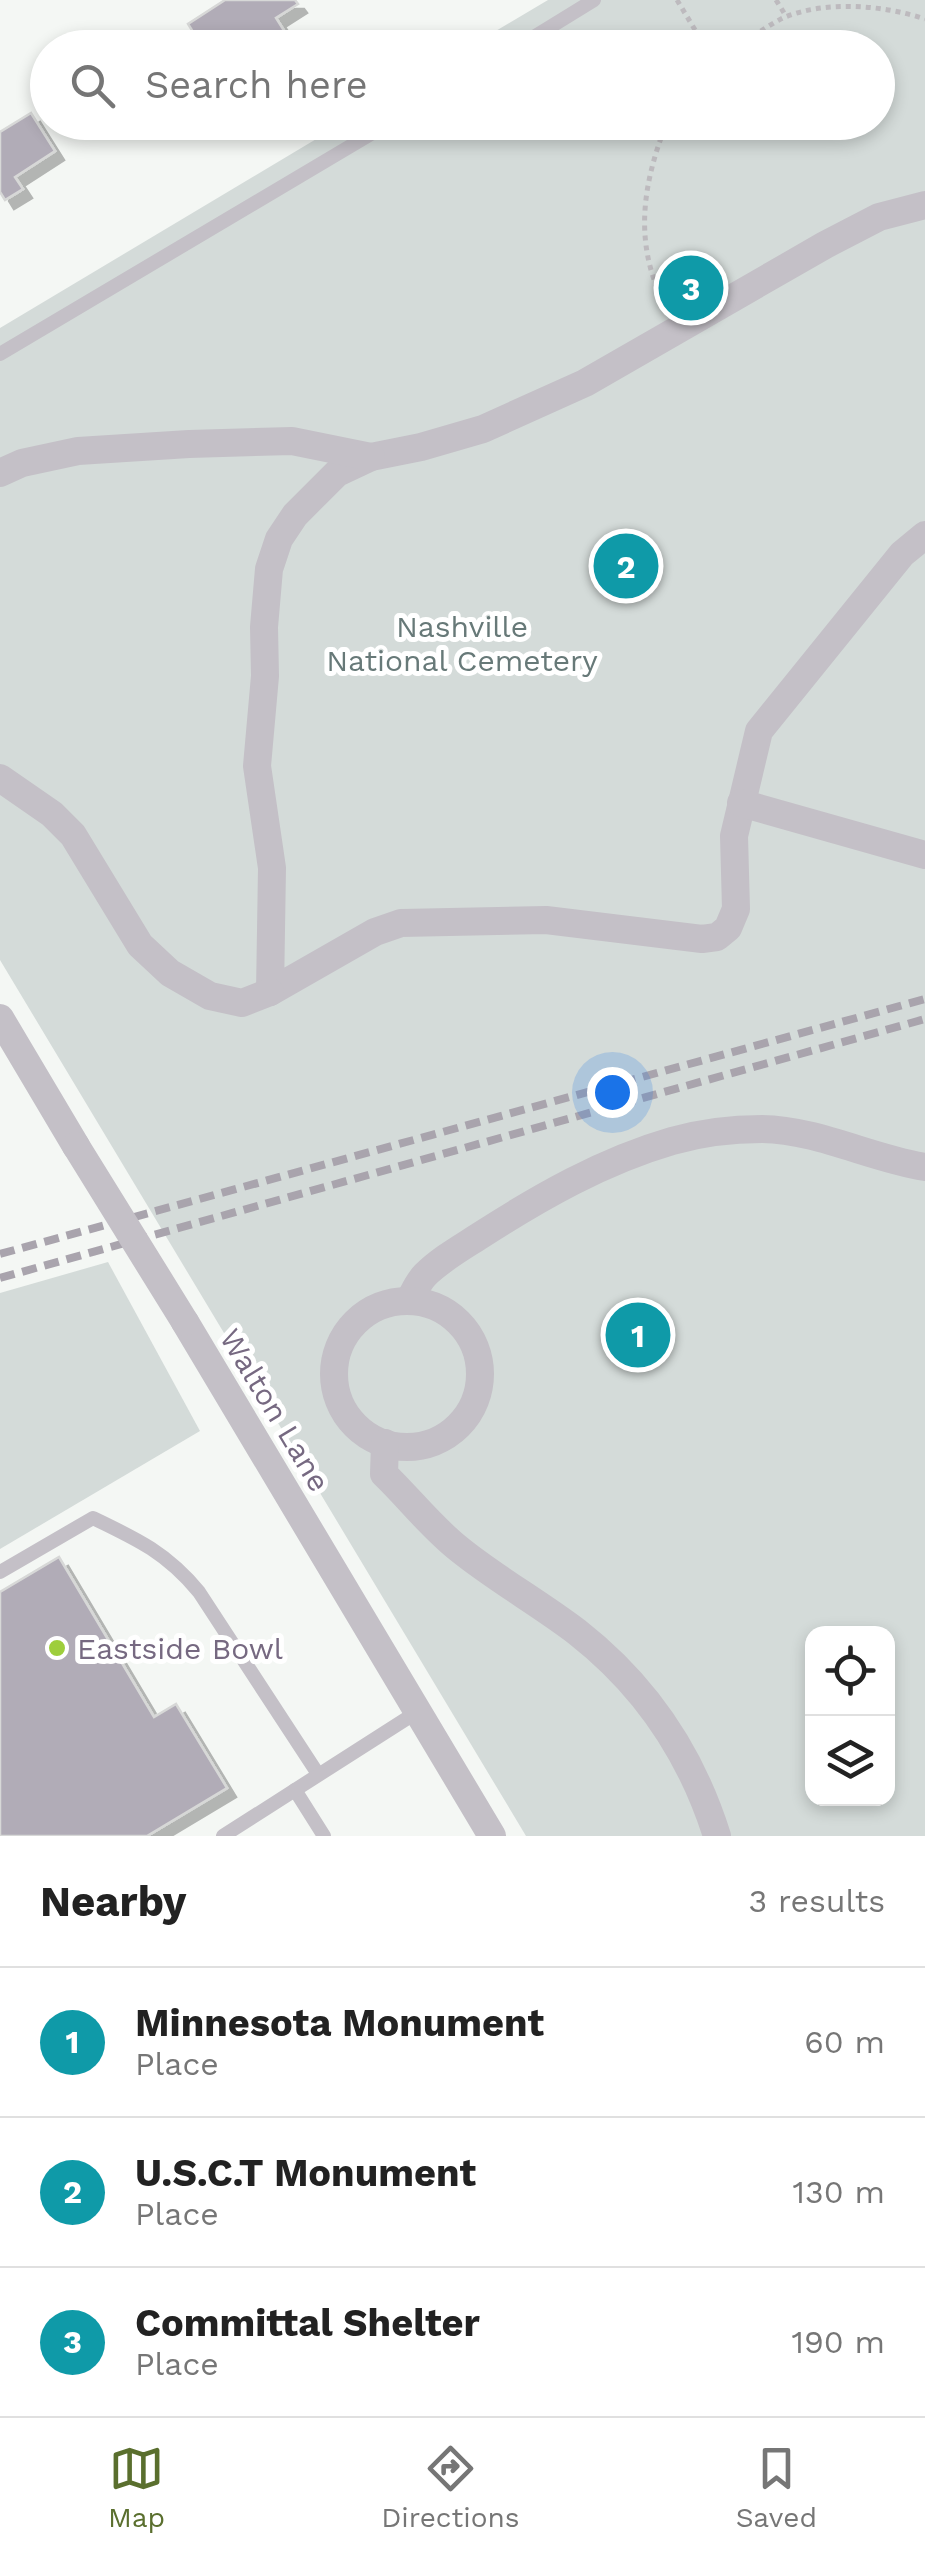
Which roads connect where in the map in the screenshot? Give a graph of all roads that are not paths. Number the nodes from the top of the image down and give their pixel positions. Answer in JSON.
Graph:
{"nodes":[{"id":1,"x":594,"y":0,"type":"edge"},
{"id":2,"x":545,"y":30,"type":"edge"},
{"id":3,"x":361,"y":140,"type":"edge"},
{"id":4,"x":925,"y":205,"type":"edge"},
{"id":5,"x":0,"y":354,"type":"edge"},
{"id":6,"x":371,"y":457,"type":"junction"},
{"id":7,"x":0,"y":472,"type":"edge"},
{"id":8,"x":925,"y":535,"type":"edge"},
{"id":9,"x":0,"y":778,"type":"edge"},
{"id":10,"x":741,"y":802,"type":"junction"},
{"id":11,"x":925,"y":855,"type":"edge"},
{"id":12,"x":270,"y":992,"type":"junction"},
{"id":13,"x":0,"y":1018,"type":"edge"},
{"id":14,"x":925,"y":1166,"type":"edge"},
{"id":15,"x":409,"y":1301,"type":"junction"},
{"id":16,"x":385,"y":1443,"type":"junction"},
{"id":17,"x":0,"y":1572,"type":"edge"},
{"id":18,"x":417,"y":1712,"type":"junction"},
{"id":19,"x":318,"y":1774,"type":"junction"},
{"id":20,"x":295,"y":1790,"type":"junction"},
{"id":21,"x":227,"y":1835,"type":"edge"},
{"id":22,"x":324,"y":1836,"type":"edge"},
{"id":23,"x":492,"y":1836,"type":"edge"},
{"id":24,"x":716,"y":1836,"type":"edge"}],
"edges":[{"from":1,"to":2,"type":"lane"},
{"from":3,"to":5,"type":"lane"},
{"from":4,"to":6,"type":"street"},
{"from":6,"to":7,"type":"street"},
{"from":6,"to":12,"type":"street"},
{"from":8,"to":10,"type":"street"},
{"from":9,"to":12,"type":"street"},
{"from":10,"to":11,"type":"street"},
{"from":10,"to":12,"type":"street"},
{"from":13,"to":18,"type":"street","name":"Walton Lane","bridge":true},
{"from":14,"to":15,"type":"street"},
{"from":15,"to":16,"type":"street"},
{"from":15,"to":16,"type":"street"},
{"from":16,"to":24,"type":"street"},
{"from":17,"to":19,"type":"lane"},
{"from":18,"to":19,"type":"lane"},
{"from":18,"to":23,"type":"street","name":"Walton Lane"},
{"from":19,"to":20,"type":"lane"},
{"from":20,"to":21,"type":"lane"},
{"from":20,"to":22,"type":"lane"}]}
